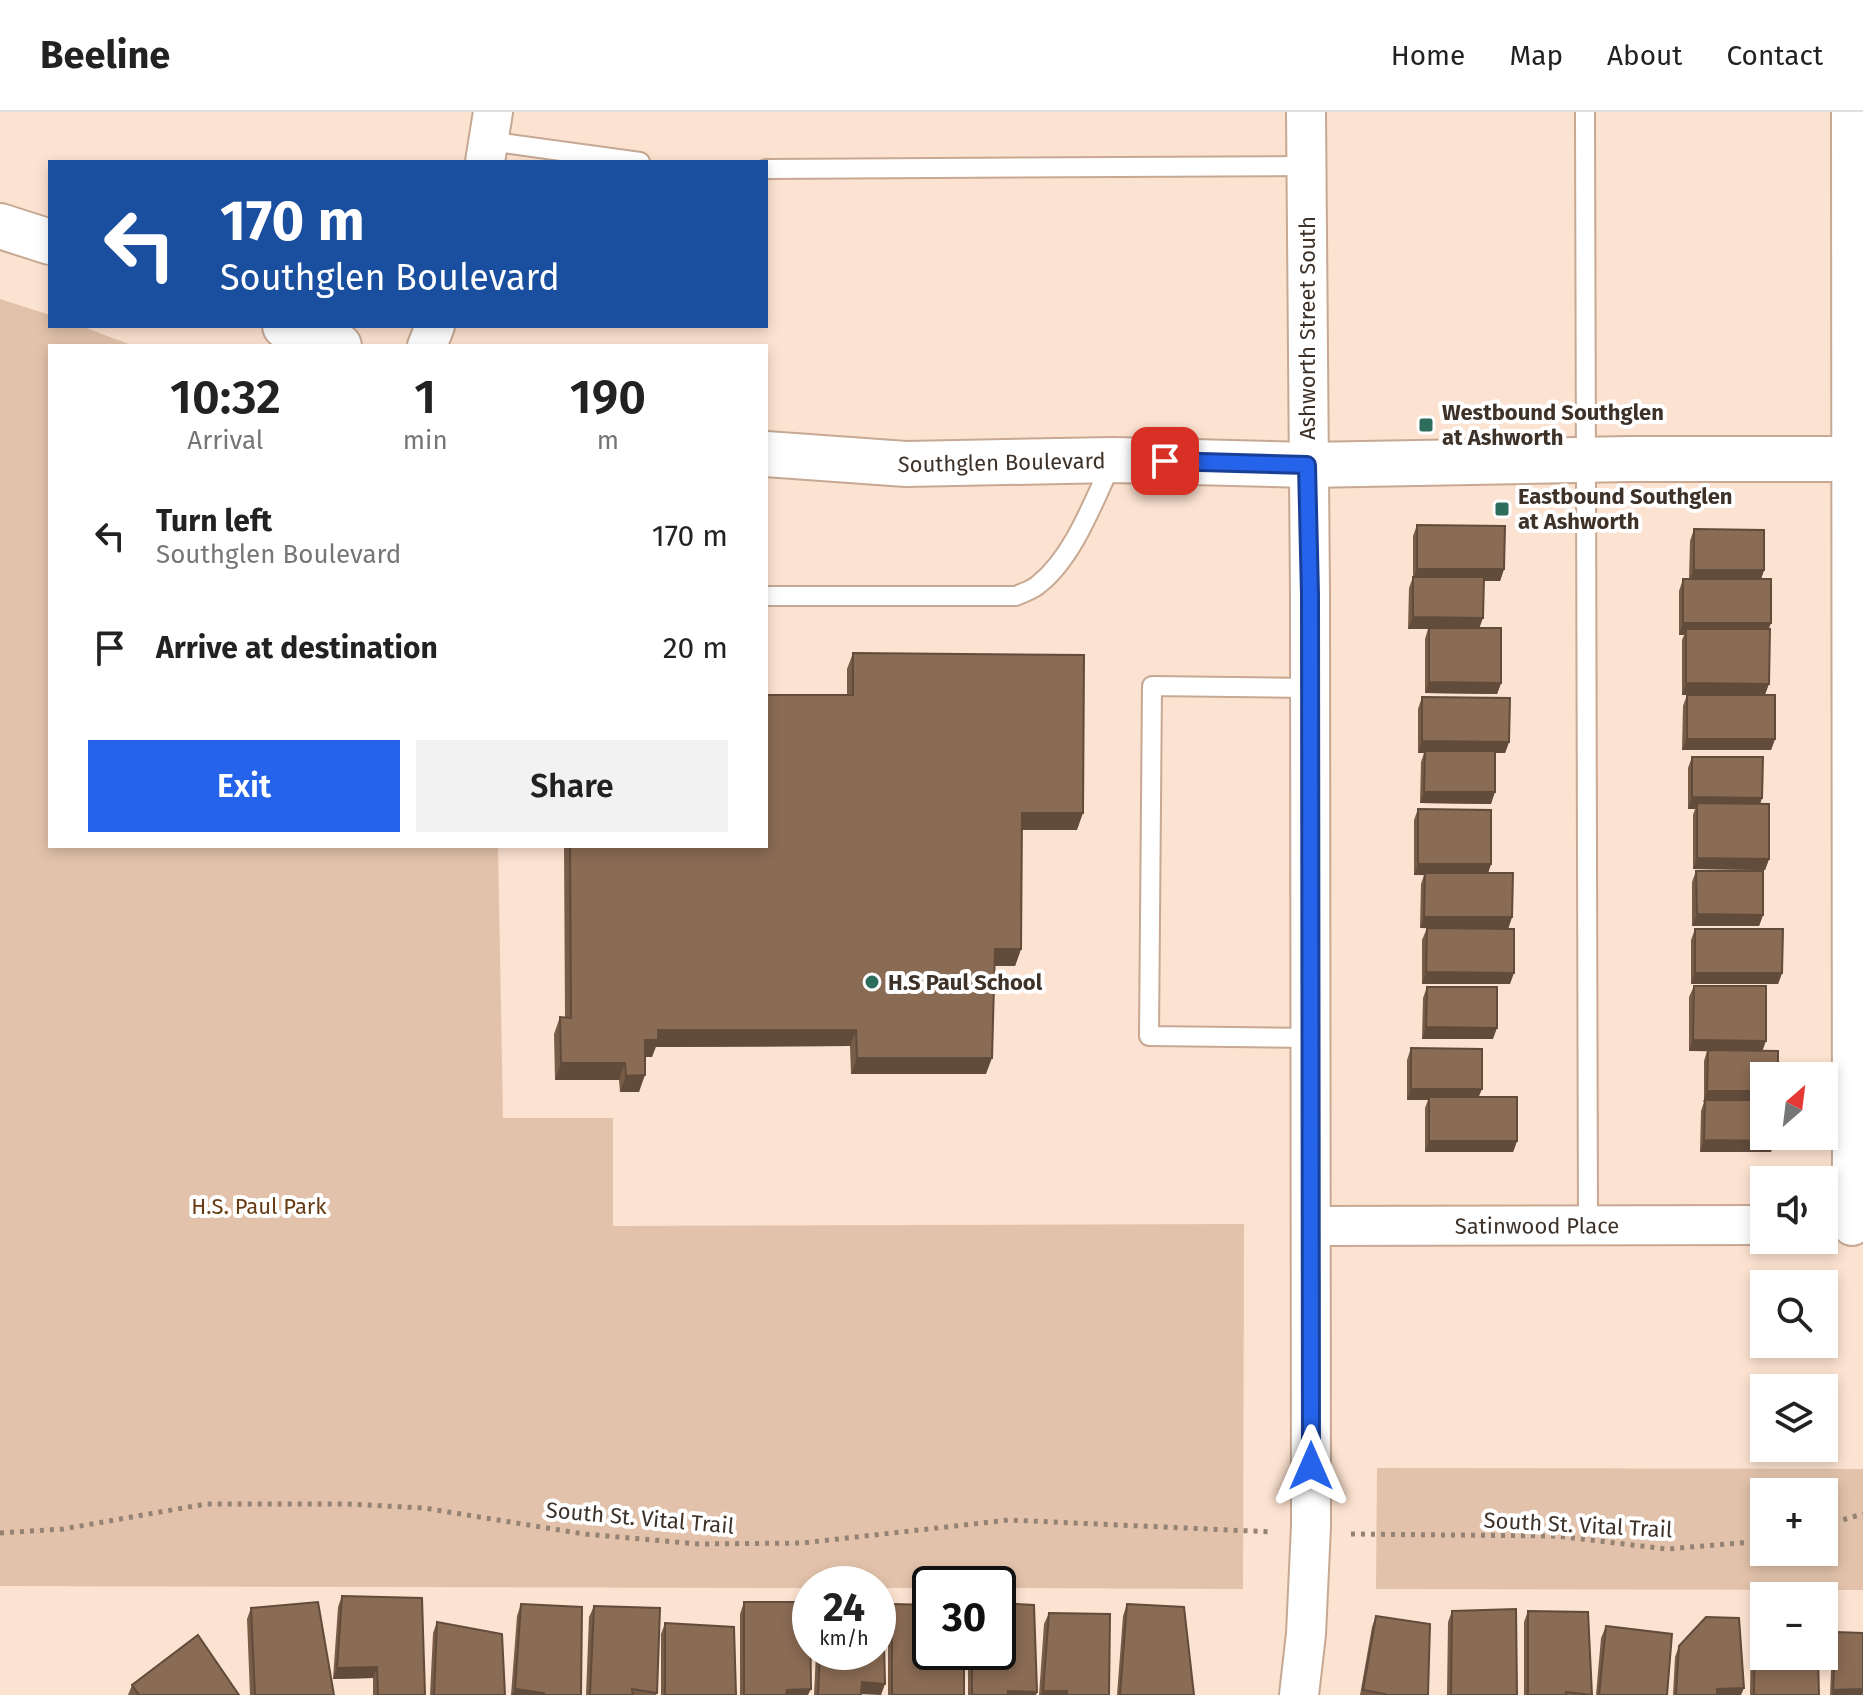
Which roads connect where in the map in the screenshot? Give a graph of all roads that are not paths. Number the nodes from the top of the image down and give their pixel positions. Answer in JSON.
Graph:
{"nodes":[{"id":1,"x":1306,"y":112,"type":"edge"},
{"id":2,"x":1585,"y":112,"type":"edge"},
{"id":3,"x":1851,"y":112,"type":"edge"},
{"id":4,"x":489,"y":138,"type":"edge"},
{"id":5,"x":627,"y":160,"type":"edge"},
{"id":6,"x":1857,"y":164,"type":"edge"},
{"id":7,"x":1306,"y":166,"type":"junction"},
{"id":8,"x":768,"y":169,"type":"edge"},
{"id":9,"x":0,"y":226,"type":"edge"},
{"id":10,"x":48,"y":241,"type":"edge"},
{"id":11,"x":290,"y":328,"type":"edge"},
{"id":12,"x":334,"y":344,"type":"edge"},
{"id":13,"x":768,"y":454,"type":"edge"},
{"id":14,"x":1856,"y":459,"type":"edge"},
{"id":15,"x":1113,"y":460,"type":"junction"},
{"id":16,"x":1588,"y":461,"type":"junction"},
{"id":17,"x":1307,"y":465,"type":"junction"},
{"id":18,"x":768,"y":596,"type":"edge"},
{"id":19,"x":1310,"y":688,"type":"junction"},
{"id":20,"x":1311,"y":1038,"type":"junction"},
{"id":21,"x":1588,"y":1225,"type":"junction"},
{"id":22,"x":1750,"y":1225,"type":"edge"},
{"id":23,"x":1311,"y":1226,"type":"junction"},
{"id":24,"x":1846,"y":1226,"type":"edge"},
{"id":25,"x":1299,"y":1695,"type":"edge"}],
"edges":[{"from":1,"to":7,"type":"street","name":"Ashworth Street South"},
{"from":2,"to":16,"type":"lane"},
{"from":3,"to":6,"type":"street"},
{"from":4,"to":5,"type":"lane"},
{"from":6,"to":14,"type":"street"},
{"from":7,"to":8,"type":"lane"},
{"from":7,"to":17,"type":"street","name":"Ashworth Street South"},
{"from":9,"to":10,"type":"street"},
{"from":11,"to":12,"type":"street"},
{"from":13,"to":15,"type":"street","name":"Southglen Boulevard"},
{"from":14,"to":16,"type":"street","name":"Southglen Boulevard"},
{"from":14,"to":24,"type":"street"},
{"from":15,"to":17,"type":"street","name":"Southglen Boulevard"},
{"from":15,"to":18,"type":"lane"},
{"from":16,"to":17,"type":"street","name":"Southglen Boulevard"},
{"from":16,"to":21,"type":"lane"},
{"from":17,"to":19,"type":"street","name":"Ashworth Street South"},
{"from":19,"to":20,"type":"street","name":"Ashworth Street South"},
{"from":19,"to":20,"type":"lane"},
{"from":20,"to":23,"type":"street","name":"Ashworth Street South"},
{"from":21,"to":22,"type":"street","name":"Satinwood Place"},
{"from":21,"to":23,"type":"street","name":"Satinwood Place"},
{"from":23,"to":25,"type":"street","name":"Ashworth Street South"}]}
